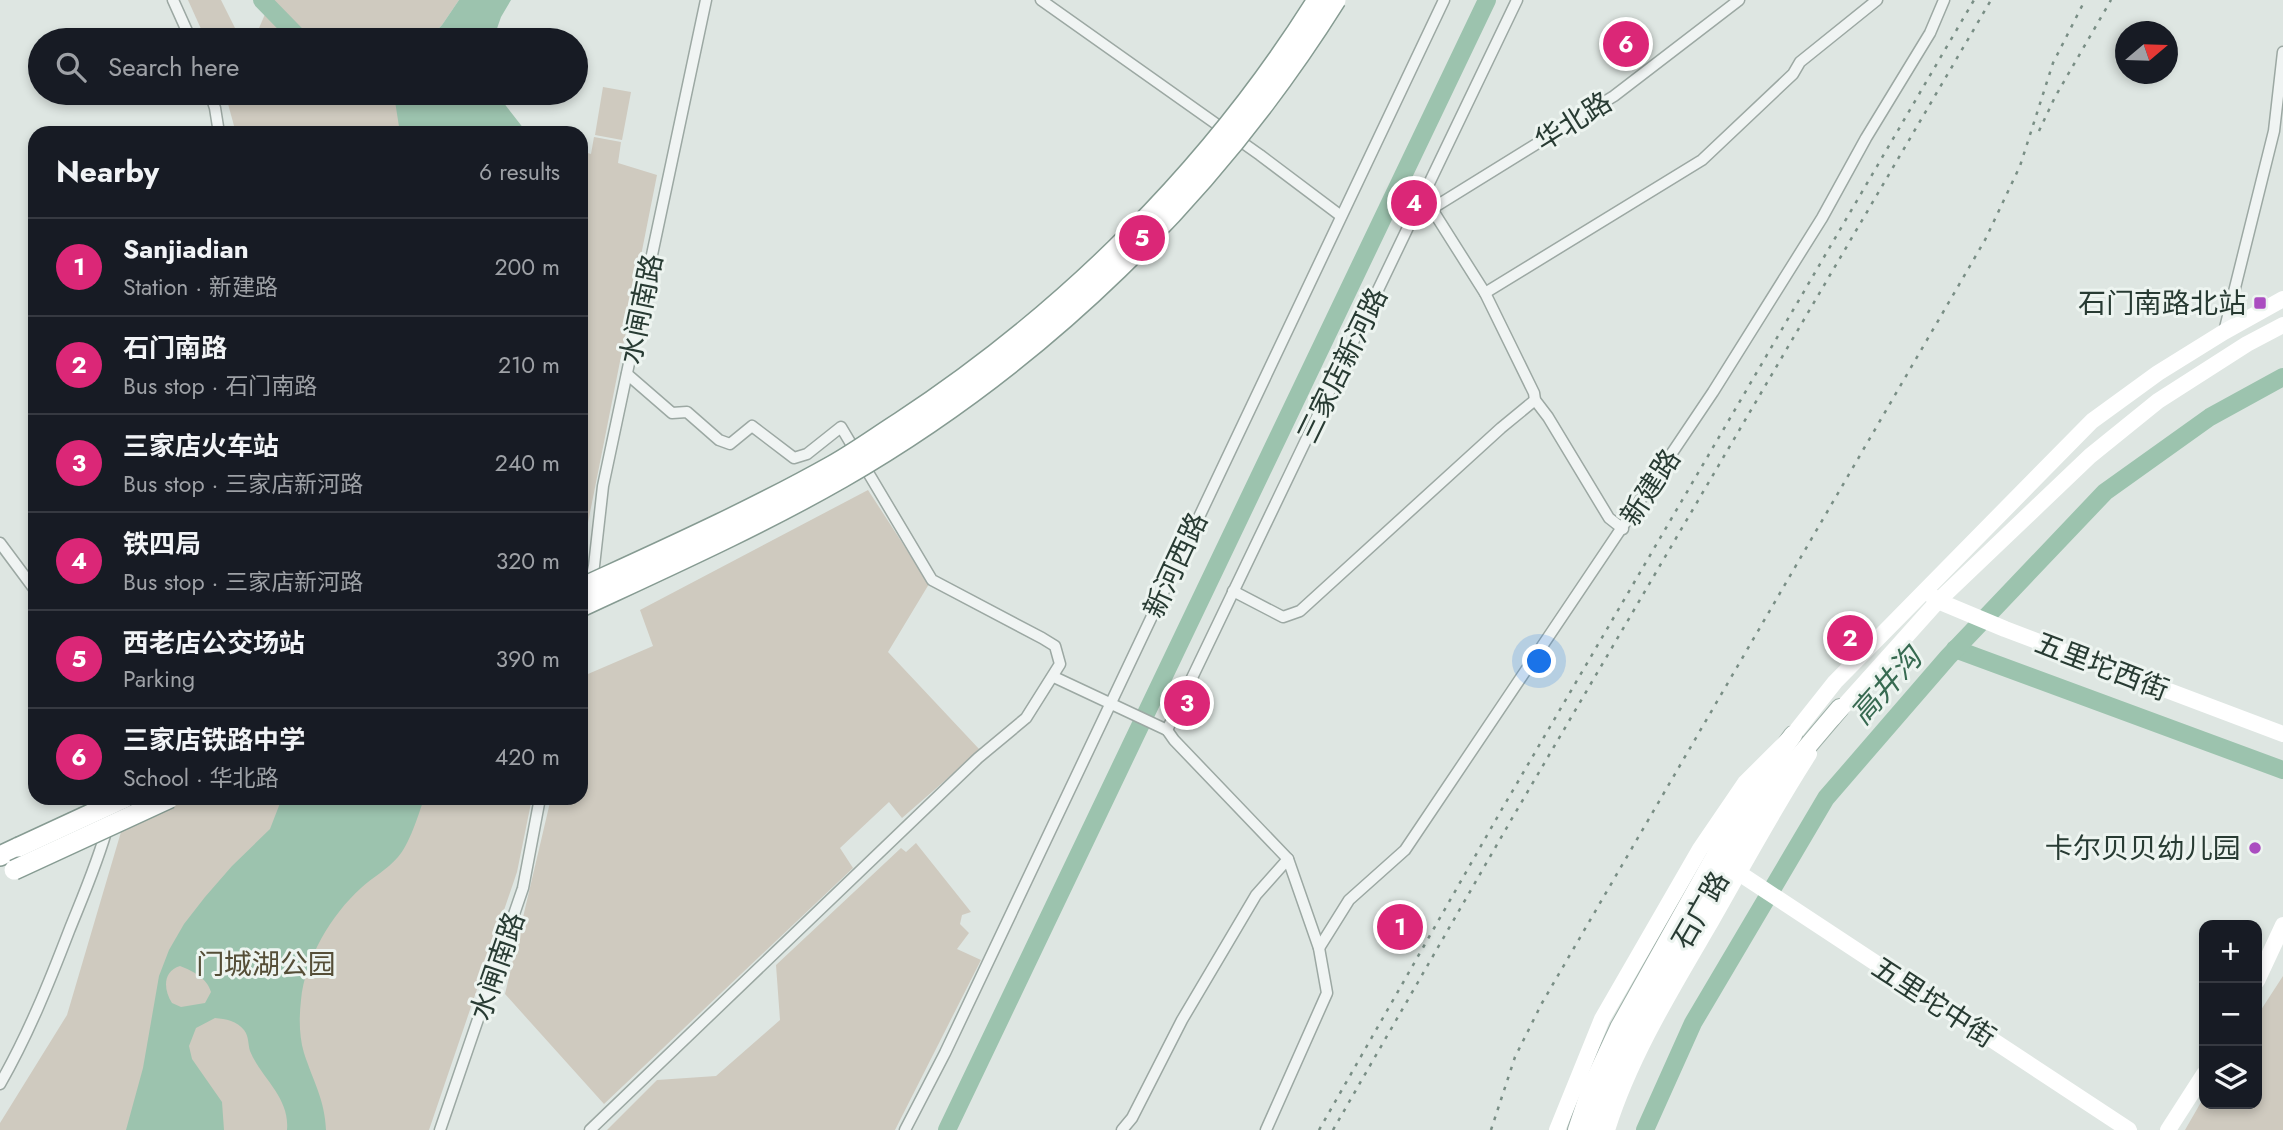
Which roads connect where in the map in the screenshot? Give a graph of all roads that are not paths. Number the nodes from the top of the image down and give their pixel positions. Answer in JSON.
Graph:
{"nodes":[{"id":1,"x":173,"y":0,"type":"edge"},
{"id":2,"x":706,"y":0,"type":"edge"},
{"id":3,"x":1041,"y":0,"type":"edge"},
{"id":4,"x":1317,"y":0,"type":"edge"},
{"id":5,"x":1336,"y":0,"type":"edge"},
{"id":6,"x":1444,"y":0,"type":"edge"},
{"id":7,"x":1517,"y":0,"type":"edge"},
{"id":8,"x":1739,"y":0,"type":"edge"},
{"id":9,"x":1877,"y":0,"type":"edge"},
{"id":10,"x":1944,"y":0,"type":"edge"},
{"id":11,"x":186,"y":28,"type":"edge"},
{"id":12,"x":2283,"y":52,"type":"edge"},
{"id":13,"x":214,"y":105,"type":"edge"},
{"id":14,"x":218,"y":126,"type":"edge"},
{"id":15,"x":1423,"y":195,"type":"junction"},
{"id":16,"x":1433,"y":208,"type":"junction"},
{"id":17,"x":1341,"y":216,"type":"junction"},
{"id":18,"x":1485,"y":293,"type":"junction"},
{"id":19,"x":2283,"y":299,"type":"edge"},
{"id":20,"x":2283,"y":325,"type":"edge"},
{"id":21,"x":2224,"y":332,"type":"junction"},
{"id":22,"x":627,"y":374,"type":"junction"},
{"id":23,"x":1535,"y":400,"type":"junction"},
{"id":24,"x":1623,"y":529,"type":"junction"},
{"id":25,"x":0,"y":543,"type":"edge"},
{"id":26,"x":28,"y":581,"type":"edge"},
{"id":27,"x":588,"y":585,"type":"edge"},
{"id":28,"x":588,"y":590,"type":"edge"},
{"id":29,"x":1233,"y":592,"type":"junction"},
{"id":30,"x":1932,"y":596,"type":"junction"},
{"id":31,"x":588,"y":604,"type":"edge"},
{"id":32,"x":1054,"y":677,"type":"junction"},
{"id":33,"x":1110,"y":703,"type":"junction"},
{"id":34,"x":1840,"y":708,"type":"junction"},
{"id":35,"x":1167,"y":730,"type":"junction"},
{"id":36,"x":2283,"y":734,"type":"edge"},
{"id":37,"x":1793,"y":735,"type":"junction"},
{"id":38,"x":110,"y":805,"type":"edge"},
{"id":39,"x":114,"y":805,"type":"edge"},
{"id":40,"x":154,"y":805,"type":"edge"},
{"id":41,"x":539,"y":805,"type":"edge"},
{"id":42,"x":1288,"y":859,"type":"junction"},
{"id":43,"x":5,"y":868,"type":"edge"},
{"id":44,"x":1739,"y":873,"type":"junction"},
{"id":45,"x":2283,"y":925,"type":"edge"},
{"id":46,"x":1319,"y":948,"type":"junction"},
{"id":47,"x":2262,"y":970,"type":"edge"},
{"id":48,"x":2199,"y":1082,"type":"edge"},
{"id":49,"x":0,"y":1084,"type":"edge"},
{"id":50,"x":440,"y":1130,"type":"edge"},
{"id":51,"x":590,"y":1130,"type":"edge"},
{"id":52,"x":905,"y":1130,"type":"edge"},
{"id":53,"x":1122,"y":1130,"type":"edge"},
{"id":54,"x":1266,"y":1130,"type":"edge"},
{"id":55,"x":1557,"y":1130,"type":"edge"},
{"id":56,"x":1577,"y":1130,"type":"edge"},
{"id":57,"x":1590,"y":1130,"type":"edge"},
{"id":58,"x":1607,"y":1130,"type":"edge"},
{"id":59,"x":2129,"y":1130,"type":"edge"},
{"id":60,"x":2168,"y":1130,"type":"edge"}],
"edges":[{"from":1,"to":11,"type":"street"},
{"from":2,"to":22,"type":"street","name":"水闸南路"},
{"from":3,"to":17,"type":"street"},
{"from":4,"to":27,"type":"highway","bridge":true},
{"from":5,"to":31,"type":"highway","bridge":true},
{"from":6,"to":17,"type":"street","name":"新河西路"},
{"from":7,"to":15,"type":"street","name":"三家店新河路"},
{"from":8,"to":16,"type":"street","name":"华北路"},
{"from":9,"to":18,"type":"street"},
{"from":10,"to":24,"type":"street","name":"新建路"},
{"from":12,"to":21,"type":"street"},
{"from":13,"to":14,"type":"street"},
{"from":15,"to":16,"type":"street"},
{"from":15,"to":29,"type":"street","name":"三家店新河路"},
{"from":16,"to":18,"type":"street"},
{"from":17,"to":33,"type":"street","name":"新河西路"},
{"from":18,"to":23,"type":"street"},
{"from":19,"to":21,"type":"main road"},
{"from":20,"to":30,"type":"main road"},
{"from":21,"to":30,"type":"main road"},
{"from":22,"to":28,"type":"street","name":"水闸南路"},
{"from":22,"to":32,"type":"street"},
{"from":23,"to":24,"type":"street"},
{"from":23,"to":29,"type":"street"},
{"from":24,"to":46,"type":"street","name":"新建路"},
{"from":25,"to":26,"type":"street"},
{"from":29,"to":35,"type":"street","name":"三家店新河路"},
{"from":30,"to":34,"type":"main road"},
{"from":30,"to":36,"type":"main road","name":"五里坨西街"},
{"from":30,"to":37,"type":"main road"},
{"from":32,"to":33,"type":"street"},
{"from":32,"to":51,"type":"street"},
{"from":33,"to":35,"type":"street"},
{"from":33,"to":52,"type":"street","name":"新河西路"},
{"from":34,"to":44,"type":"main road"},
{"from":34,"to":57,"type":"main road","name":"石广路"},
{"from":35,"to":42,"type":"street"},
{"from":37,"to":55,"type":"main road"},
{"from":37,"to":56,"type":"main road","name":"石广路"},
{"from":38,"to":43,"type":"highway","bridge":true},
{"from":39,"to":49,"type":"street"},
{"from":40,"to":43,"type":"highway","bridge":true},
{"from":41,"to":50,"type":"street","name":"水闸南路"},
{"from":42,"to":46,"type":"street"},
{"from":42,"to":53,"type":"street"},
{"from":44,"to":58,"type":"main road"},
{"from":44,"to":59,"type":"main road","name":"五里坨中街"},
{"from":45,"to":47,"type":"main road"},
{"from":46,"to":54,"type":"street"},
{"from":48,"to":60,"type":"main road"}]}
